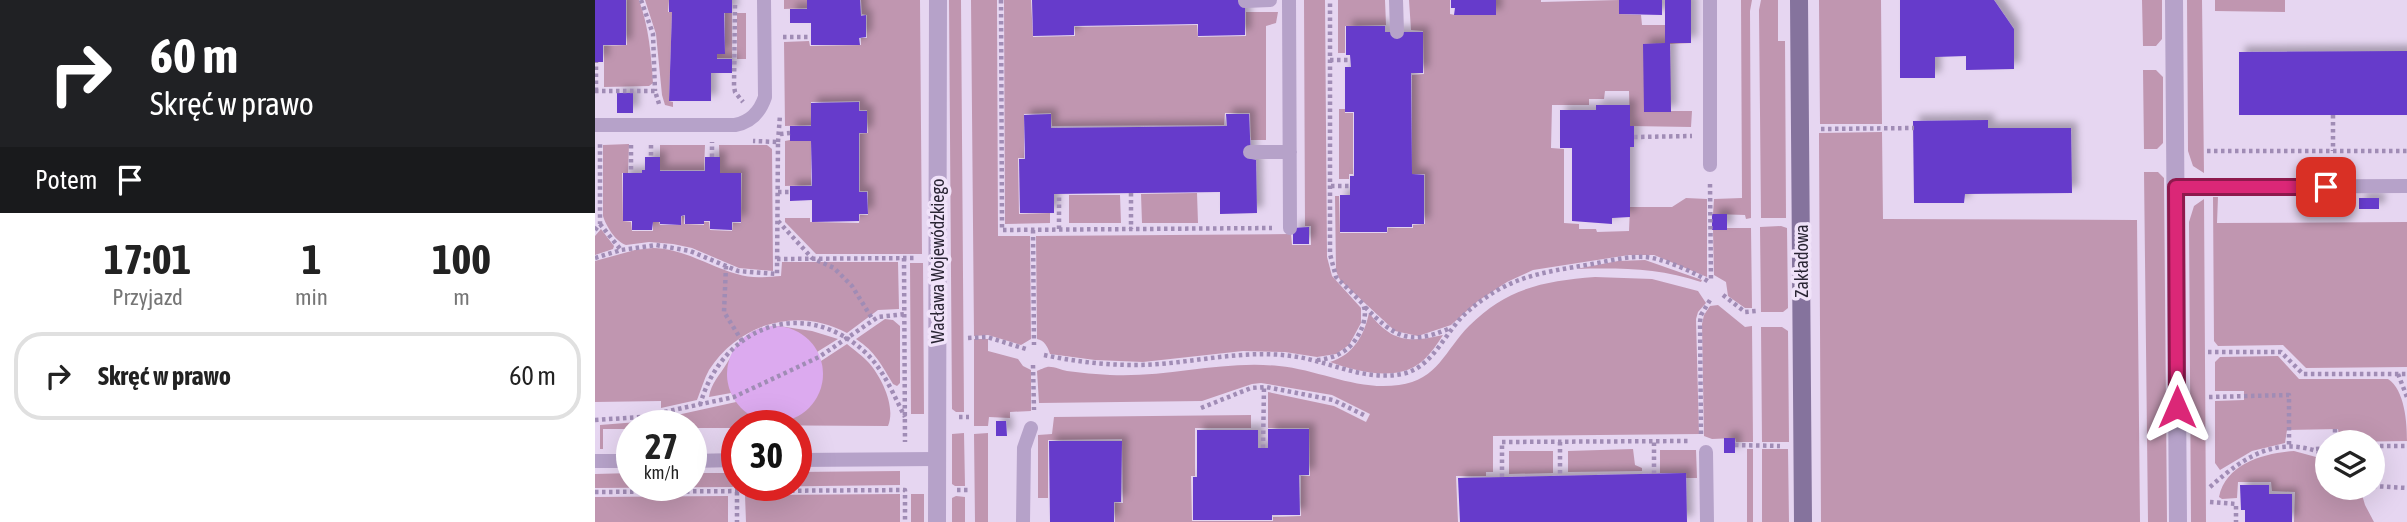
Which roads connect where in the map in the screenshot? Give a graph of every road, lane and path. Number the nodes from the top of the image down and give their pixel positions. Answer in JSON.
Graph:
{"nodes":[{"id":1,"x":641,"y":0,"type":"edge"},
{"id":2,"x":764,"y":0,"type":"edge"},
{"id":3,"x":938,"y":0,"type":"edge"},
{"id":4,"x":1000,"y":0,"type":"edge"},
{"id":5,"x":1270,"y":0,"type":"edge"},
{"id":6,"x":1289,"y":0,"type":"edge"},
{"id":7,"x":1330,"y":0,"type":"edge"},
{"id":8,"x":1396,"y":0,"type":"edge"},
{"id":9,"x":1710,"y":0,"type":"edge"},
{"id":10,"x":1799,"y":0,"type":"edge"},
{"id":11,"x":2174,"y":0,"type":"edge"},
{"id":12,"x":1245,"y":1,"type":"edge"},
{"id":13,"x":743,"y":5,"type":"dead end"},
{"id":14,"x":1397,"y":32,"type":"dead end"},
{"id":15,"x":779,"y":37,"type":"dead end"},
{"id":16,"x":811,"y":37,"type":"dead end"},
{"id":17,"x":1330,"y":60,"type":"junction"},
{"id":18,"x":1350,"y":60,"type":"dead end"},
{"id":19,"x":596,"y":62,"type":"edge"},
{"id":20,"x":733,"y":65,"type":"junction"},
{"id":21,"x":743,"y":65,"type":"dead end"},
{"id":22,"x":595,"y":91,"type":"edge"},
{"id":23,"x":655,"y":91,"type":"junction"},
{"id":24,"x":740,"y":109,"type":"dead end"},
{"id":25,"x":661,"y":111,"type":"dead end"},
{"id":26,"x":2333,"y":115,"type":"dead end"},
{"id":27,"x":595,"y":125,"type":"edge"},
{"id":28,"x":1914,"y":128,"type":"dead end"},
{"id":29,"x":1816,"y":129,"type":"dead end"},
{"id":30,"x":790,"y":133,"type":"dead end"},
{"id":31,"x":780,"y":134,"type":"dead end"},
{"id":32,"x":1709,"y":136,"type":"junction"},
{"id":33,"x":1634,"y":137,"type":"dead end"},
{"id":34,"x":598,"y":141,"type":"edge"},
{"id":35,"x":611,"y":141,"type":"dead end"},
{"id":36,"x":621,"y":141,"type":"dead end"},
{"id":37,"x":631,"y":141,"type":"junction"},
{"id":38,"x":700,"y":141,"type":"dead end"},
{"id":39,"x":712,"y":141,"type":"junction"},
{"id":40,"x":725,"y":141,"type":"dead end"},
{"id":41,"x":752,"y":141,"type":"dead end"},
{"id":42,"x":2207,"y":151,"type":"dead end"},
{"id":43,"x":2333,"y":151,"type":"junction"},
{"id":44,"x":2407,"y":151,"type":"edge"},
{"id":45,"x":1250,"y":152,"type":"dead end"},
{"id":46,"x":1290,"y":152,"type":"junction"},
{"id":47,"x":651,"y":157,"type":"dead end"},
{"id":48,"x":712,"y":157,"type":"dead end"},
{"id":49,"x":1710,"y":165,"type":"joint"},
{"id":50,"x":631,"y":173,"type":"dead end"},
{"id":51,"x":1331,"y":186,"type":"junction"},
{"id":52,"x":1350,"y":186,"type":"dead end"},
{"id":53,"x":2407,"y":186,"type":"edge"},
{"id":54,"x":2176,"y":187,"type":"junction"},
{"id":55,"x":778,"y":192,"type":"junction"},
{"id":56,"x":790,"y":192,"type":"dead end"},
{"id":57,"x":1131,"y":193,"type":"dead end"},
{"id":58,"x":1059,"y":194,"type":"dead end"},
{"id":59,"x":778,"y":220,"type":"junction"},
{"id":60,"x":600,"y":224,"type":"junction"},
{"id":61,"x":1290,"y":228,"type":"joint"},
{"id":62,"x":1059,"y":229,"type":"junction"},
{"id":63,"x":1132,"y":229,"type":"junction"},
{"id":64,"x":595,"y":230,"type":"edge"},
{"id":65,"x":1033,"y":230,"type":"junction"},
{"id":66,"x":621,"y":250,"type":"junction"},
{"id":67,"x":595,"y":258,"type":"edge"},
{"id":68,"x":812,"y":258,"type":"junction"},
{"id":69,"x":904,"y":258,"type":"junction"},
{"id":70,"x":936,"y":258,"type":"junction"},
{"id":71,"x":777,"y":259,"type":"junction"},
{"id":72,"x":726,"y":266,"type":"junction"},
{"id":73,"x":1723,"y":295,"type":"dead end"},
{"id":74,"x":1710,"y":300,"type":"dead end"},
{"id":75,"x":1365,"y":307,"type":"junction"},
{"id":76,"x":1756,"y":311,"type":"dead end"},
{"id":77,"x":905,"y":314,"type":"junction"},
{"id":78,"x":873,"y":320,"type":"junction"},
{"id":79,"x":1453,"y":328,"type":"junction"},
{"id":80,"x":968,"y":338,"type":"dead end"},
{"id":81,"x":846,"y":340,"type":"junction"},
{"id":82,"x":742,"y":341,"type":"junction"},
{"id":83,"x":1034,"y":345,"type":"dead end"},
{"id":84,"x":1025,"y":349,"type":"dead end"},
{"id":85,"x":2208,"y":352,"type":"dead end"},
{"id":86,"x":1044,"y":355,"type":"dead end"},
{"id":87,"x":1313,"y":360,"type":"junction"},
{"id":88,"x":1033,"y":365,"type":"dead end"},
{"id":89,"x":2398,"y":374,"type":"junction"},
{"id":90,"x":2407,"y":374,"type":"edge"},
{"id":91,"x":1263,"y":387,"type":"junction"},
{"id":92,"x":2209,"y":397,"type":"dead end"},
{"id":93,"x":2407,"y":397,"type":"edge"},
{"id":94,"x":700,"y":405,"type":"junction"},
{"id":95,"x":1201,"y":408,"type":"dead end"},
{"id":96,"x":1034,"y":410,"type":"dead end"},
{"id":97,"x":1366,"y":416,"type":"dead end"},
{"id":98,"x":595,"y":420,"type":"edge"},
{"id":99,"x":1031,"y":428,"type":"dead end"},
{"id":100,"x":1560,"y":442,"type":"junction"},
{"id":101,"x":1654,"y":442,"type":"junction"},
{"id":102,"x":1735,"y":445,"type":"dead end"},
{"id":103,"x":1802,"y":446,"type":"junction"},
{"id":104,"x":2289,"y":446,"type":"junction"},
{"id":105,"x":2385,"y":446,"type":"edge"},
{"id":106,"x":2407,"y":446,"type":"edge"},
{"id":107,"x":1263,"y":448,"type":"dead end"},
{"id":108,"x":2315,"y":450,"type":"edge"},
{"id":109,"x":1706,"y":452,"type":"dead end"},
{"id":110,"x":936,"y":459,"type":"junction"},
{"id":111,"x":812,"y":460,"type":"edge"},
{"id":112,"x":595,"y":461,"type":"edge"},
{"id":113,"x":616,"y":461,"type":"edge"},
{"id":114,"x":1654,"y":474,"type":"dead end"},
{"id":115,"x":1560,"y":476,"type":"dead end"},
{"id":116,"x":1502,"y":477,"type":"dead end"},
{"id":117,"x":2210,"y":487,"type":"dead end"},
{"id":118,"x":2385,"y":487,"type":"edge"},
{"id":119,"x":721,"y":488,"type":"edge"},
{"id":120,"x":2407,"y":488,"type":"edge"},
{"id":121,"x":812,"y":489,"type":"edge"},
{"id":122,"x":595,"y":492,"type":"edge"},
{"id":123,"x":737,"y":501,"type":"edge"},
{"id":124,"x":2210,"y":502,"type":"dead end"},
{"id":125,"x":737,"y":522,"type":"edge"},
{"id":126,"x":905,"y":522,"type":"edge"},
{"id":127,"x":937,"y":522,"type":"edge"},
{"id":128,"x":1023,"y":522,"type":"edge"},
{"id":129,"x":1707,"y":522,"type":"edge"},
{"id":130,"x":1803,"y":522,"type":"edge"},
{"id":131,"x":2178,"y":522,"type":"edge"},
{"id":132,"x":2237,"y":522,"type":"edge"}],
"edges":[{"from":1,"to":23,"type":"path"},
{"from":2,"to":27,"type":"lane"},
{"from":3,"to":70,"type":"street","name":"Wacława Wojewódzkiego"},
{"from":4,"to":65,"type":"path"},
{"from":5,"to":12,"type":"lane"},
{"from":6,"to":46,"type":"lane"},
{"from":7,"to":17,"type":"path"},
{"from":8,"to":14,"type":"lane"},
{"from":9,"to":32,"type":"lane"},
{"from":10,"to":103,"type":"street","name":"Zakładowa"},
{"from":11,"to":54,"type":"street"},
{"from":13,"to":20,"type":"path"},
{"from":15,"to":16,"type":"path"},
{"from":17,"to":18,"type":"path"},
{"from":17,"to":51,"type":"path"},
{"from":19,"to":22,"type":"path"},
{"from":20,"to":21,"type":"path"},
{"from":20,"to":24,"type":"path"},
{"from":22,"to":23,"type":"path"},
{"from":23,"to":25,"type":"path"},
{"from":26,"to":43,"type":"path"},
{"from":28,"to":29,"type":"path"},
{"from":30,"to":31,"type":"path"},
{"from":32,"to":33,"type":"path"},
{"from":32,"to":49,"type":"lane"},
{"from":34,"to":35,"type":"path"},
{"from":34,"to":60,"type":"path"},
{"from":36,"to":37,"type":"path"},
{"from":37,"to":47,"type":"path"},
{"from":37,"to":50,"type":"path"},
{"from":38,"to":39,"type":"path"},
{"from":39,"to":40,"type":"path"},
{"from":39,"to":48,"type":"path"},
{"from":41,"to":55,"type":"path"},
{"from":42,"to":43,"type":"path"},
{"from":43,"to":44,"type":"path"},
{"from":45,"to":46,"type":"lane"},
{"from":46,"to":61,"type":"lane"},
{"from":49,"to":79,"type":"path"},
{"from":51,"to":52,"type":"path"},
{"from":51,"to":75,"type":"path"},
{"from":53,"to":54,"type":"lane"},
{"from":54,"to":131,"type":"street"},
{"from":55,"to":56,"type":"path"},
{"from":55,"to":59,"type":"path"},
{"from":57,"to":63,"type":"path"},
{"from":58,"to":62,"type":"path"},
{"from":59,"to":68,"type":"path"},
{"from":59,"to":71,"type":"path"},
{"from":60,"to":64,"type":"path"},
{"from":60,"to":66,"type":"path"},
{"from":61,"to":63,"type":"path"},
{"from":62,"to":63,"type":"path"},
{"from":62,"to":65,"type":"path"},
{"from":65,"to":83,"type":"path"},
{"from":66,"to":67,"type":"path"},
{"from":66,"to":72,"type":"path"},
{"from":68,"to":69,"type":"path"},
{"from":68,"to":71,"type":"path"},
{"from":68,"to":78,"type":"path"},
{"from":69,"to":70,"type":"path"},
{"from":69,"to":77,"type":"path"},
{"from":70,"to":110,"type":"street","name":"Wacława Wojewódzkiego"},
{"from":71,"to":72,"type":"path"},
{"from":72,"to":82,"type":"path"},
{"from":73,"to":76,"type":"path"},
{"from":74,"to":101,"type":"path"},
{"from":75,"to":79,"type":"path"},
{"from":75,"to":87,"type":"path"},
{"from":77,"to":78,"type":"path"},
{"from":77,"to":81,"type":"path"},
{"from":78,"to":81,"type":"path"},
{"from":79,"to":87,"type":"path"},
{"from":80,"to":84,"type":"path"},
{"from":81,"to":82,"type":"path"},
{"from":81,"to":94,"type":"path"},
{"from":82,"to":94,"type":"path"},
{"from":85,"to":89,"type":"path"},
{"from":86,"to":87,"type":"path"},
{"from":88,"to":96,"type":"path"},
{"from":89,"to":90,"type":"path"},
{"from":89,"to":93,"type":"path"},
{"from":91,"to":95,"type":"path"},
{"from":91,"to":97,"type":"path"},
{"from":91,"to":107,"type":"path"},
{"from":92,"to":104,"type":"path"},
{"from":94,"to":98,"type":"path"},
{"from":99,"to":128,"type":"lane"},
{"from":100,"to":101,"type":"path"},
{"from":100,"to":115,"type":"path"},
{"from":100,"to":116,"type":"path"},
{"from":101,"to":114,"type":"path"},
{"from":102,"to":103,"type":"path"},
{"from":103,"to":130,"type":"street","name":"Zakładowa"},
{"from":104,"to":108,"type":"path"},
{"from":104,"to":117,"type":"path"},
{"from":105,"to":106,"type":"path"},
{"from":109,"to":129,"type":"lane"},
{"from":110,"to":111,"type":"lane"},
{"from":110,"to":127,"type":"street","name":"Wacława Wojewódzkiego"},
{"from":112,"to":113,"type":"lane"},
{"from":118,"to":120,"type":"path"},
{"from":119,"to":122,"type":"path"},
{"from":121,"to":126,"type":"path"},
{"from":123,"to":125,"type":"path"},
{"from":124,"to":132,"type":"path"}]}
